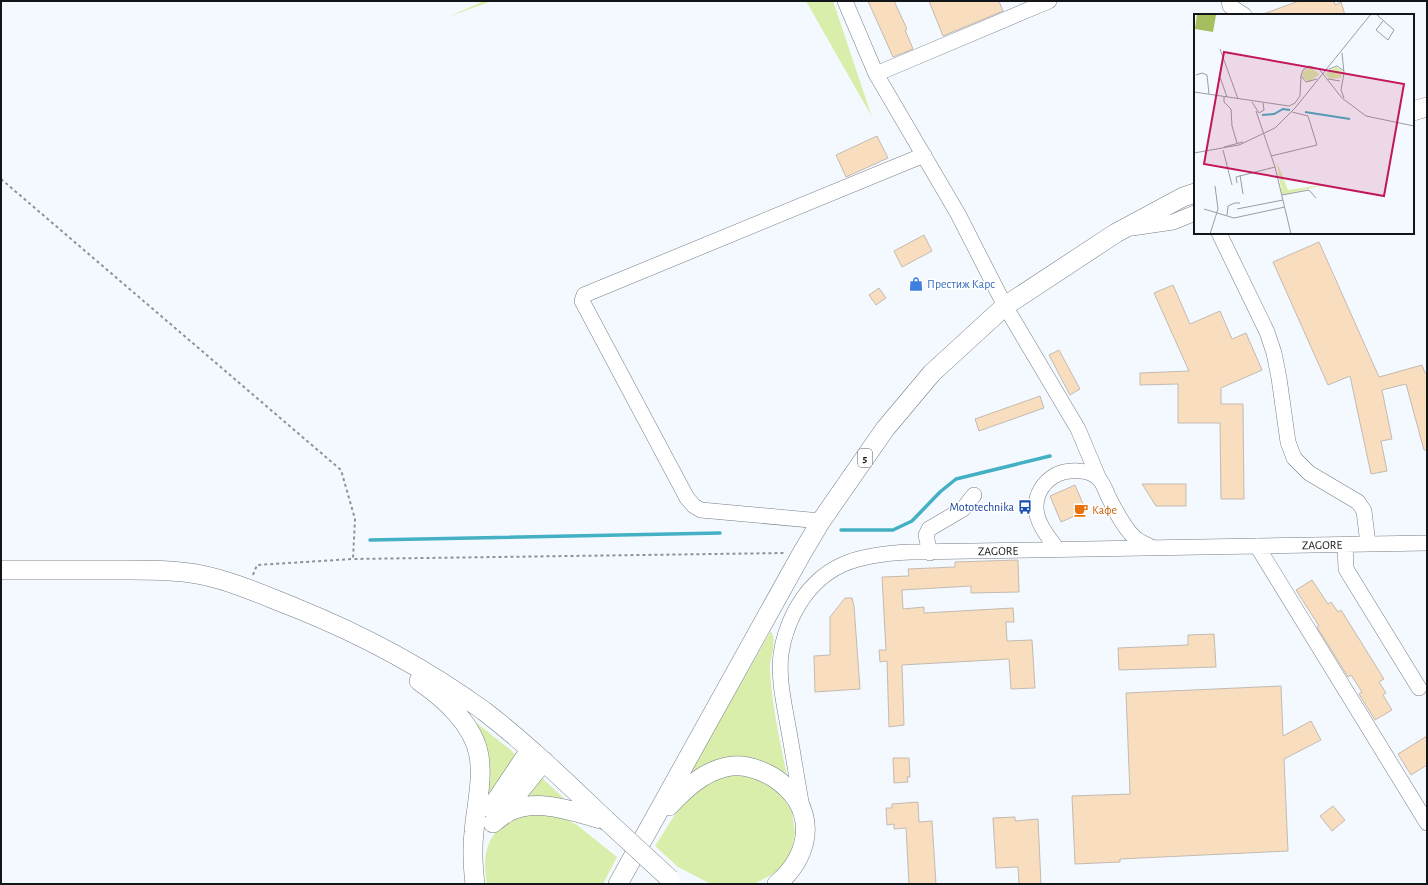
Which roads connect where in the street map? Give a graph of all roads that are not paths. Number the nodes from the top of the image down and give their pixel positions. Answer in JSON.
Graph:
{"nodes":[{"id":1,"x":845,"y":1,"type":"edge"},
{"id":2,"x":1049,"y":1,"type":"edge"},
{"id":3,"x":1229,"y":1,"type":"edge"},
{"id":4,"x":1242,"y":14,"type":"edge"},
{"id":5,"x":876,"y":74,"type":"junction"},
{"id":6,"x":924,"y":155,"type":"junction"},
{"id":7,"x":1191,"y":193,"type":"edge"},
{"id":8,"x":1194,"y":213,"type":"edge"},
{"id":9,"x":1121,"y":230,"type":"junction"},
{"id":10,"x":1219,"y":234,"type":"edge"},
{"id":11,"x":1005,"y":306,"type":"junction"},
{"id":12,"x":1099,"y":479,"type":"junction"},
{"id":13,"x":974,"y":495,"type":"dead end"},
{"id":14,"x":821,"y":521,"type":"junction"},
{"id":15,"x":1427,"y":543,"type":"edge"},
{"id":16,"x":1345,"y":544,"type":"junction"},
{"id":17,"x":1368,"y":544,"type":"junction"},
{"id":18,"x":1257,"y":546,"type":"junction"},
{"id":19,"x":1153,"y":548,"type":"junction"},
{"id":20,"x":1058,"y":550,"type":"junction"},
{"id":21,"x":930,"y":552,"type":"junction"},
{"id":22,"x":1,"y":570,"type":"edge"},
{"id":23,"x":336,"y":624,"type":"junction"},
{"id":24,"x":1419,"y":688,"type":"dead end"},
{"id":25,"x":537,"y":756,"type":"junction"},
{"id":26,"x":803,"y":810,"type":"junction"},
{"id":27,"x":606,"y":820,"type":"junction"},
{"id":28,"x":493,"y":823,"type":"junction"},
{"id":29,"x":1427,"y":823,"type":"edge"},
{"id":30,"x":650,"y":828,"type":"junction"},
{"id":31,"x":474,"y":842,"type":"junction"},
{"id":32,"x":632,"y":858,"type":"junction"},
{"id":33,"x":674,"y":882,"type":"edge"},
{"id":34,"x":475,"y":884,"type":"edge"},
{"id":35,"x":610,"y":884,"type":"edge"},
{"id":36,"x":618,"y":884,"type":"edge"},
{"id":37,"x":777,"y":884,"type":"edge"}],
"edges":[{"from":1,"to":5,"type":"street"},
{"from":2,"to":5,"type":"street"},
{"from":3,"to":4,"type":"street"},
{"from":5,"to":6,"type":"street"},
{"from":6,"to":11,"type":"street"},
{"from":6,"to":14,"type":"street"},
{"from":7,"to":9,"type":"main road","number":"5"},
{"from":8,"to":9,"type":"street"},
{"from":9,"to":11,"type":"main road","number":"5"},
{"from":10,"to":17,"type":"street"},
{"from":11,"to":12,"type":"street"},
{"from":11,"to":14,"type":"main road","number":"5"},
{"from":12,"to":19,"type":"street"},
{"from":12,"to":20,"type":"street"},
{"from":13,"to":21,"type":"street"},
{"from":14,"to":30,"type":"main road","number":"5"},
{"from":15,"to":17,"type":"street","name":"ZAGORE"},
{"from":16,"to":17,"type":"street","name":"ZAGORE"},
{"from":16,"to":18,"type":"street","name":"ZAGORE"},
{"from":16,"to":24,"type":"street"},
{"from":18,"to":19,"type":"street","name":"ZAGORE"},
{"from":18,"to":29,"type":"street"},
{"from":19,"to":20,"type":"street","name":"ZAGORE"},
{"from":20,"to":21,"type":"street","name":"ZAGORE"},
{"from":21,"to":26,"type":"street","name":"ZAGORE"},
{"from":22,"to":23,"type":"main road"},
{"from":23,"to":25,"type":"main road"},
{"from":23,"to":31,"type":"main road"},
{"from":25,"to":27,"type":"main road"},
{"from":25,"to":28,"type":"main road"},
{"from":25,"to":31,"type":"main road"},
{"from":26,"to":30,"type":"main road"},
{"from":26,"to":37,"type":"main road"},
{"from":27,"to":28,"type":"main road"},
{"from":27,"to":33,"type":"main road","bridge":true},
{"from":28,"to":31,"type":"main road"},
{"from":30,"to":32,"type":"main road","number":"5"},
{"from":31,"to":34,"type":"main road"},
{"from":32,"to":35,"type":"main road"},
{"from":32,"to":36,"type":"main road","number":"5"}]}
